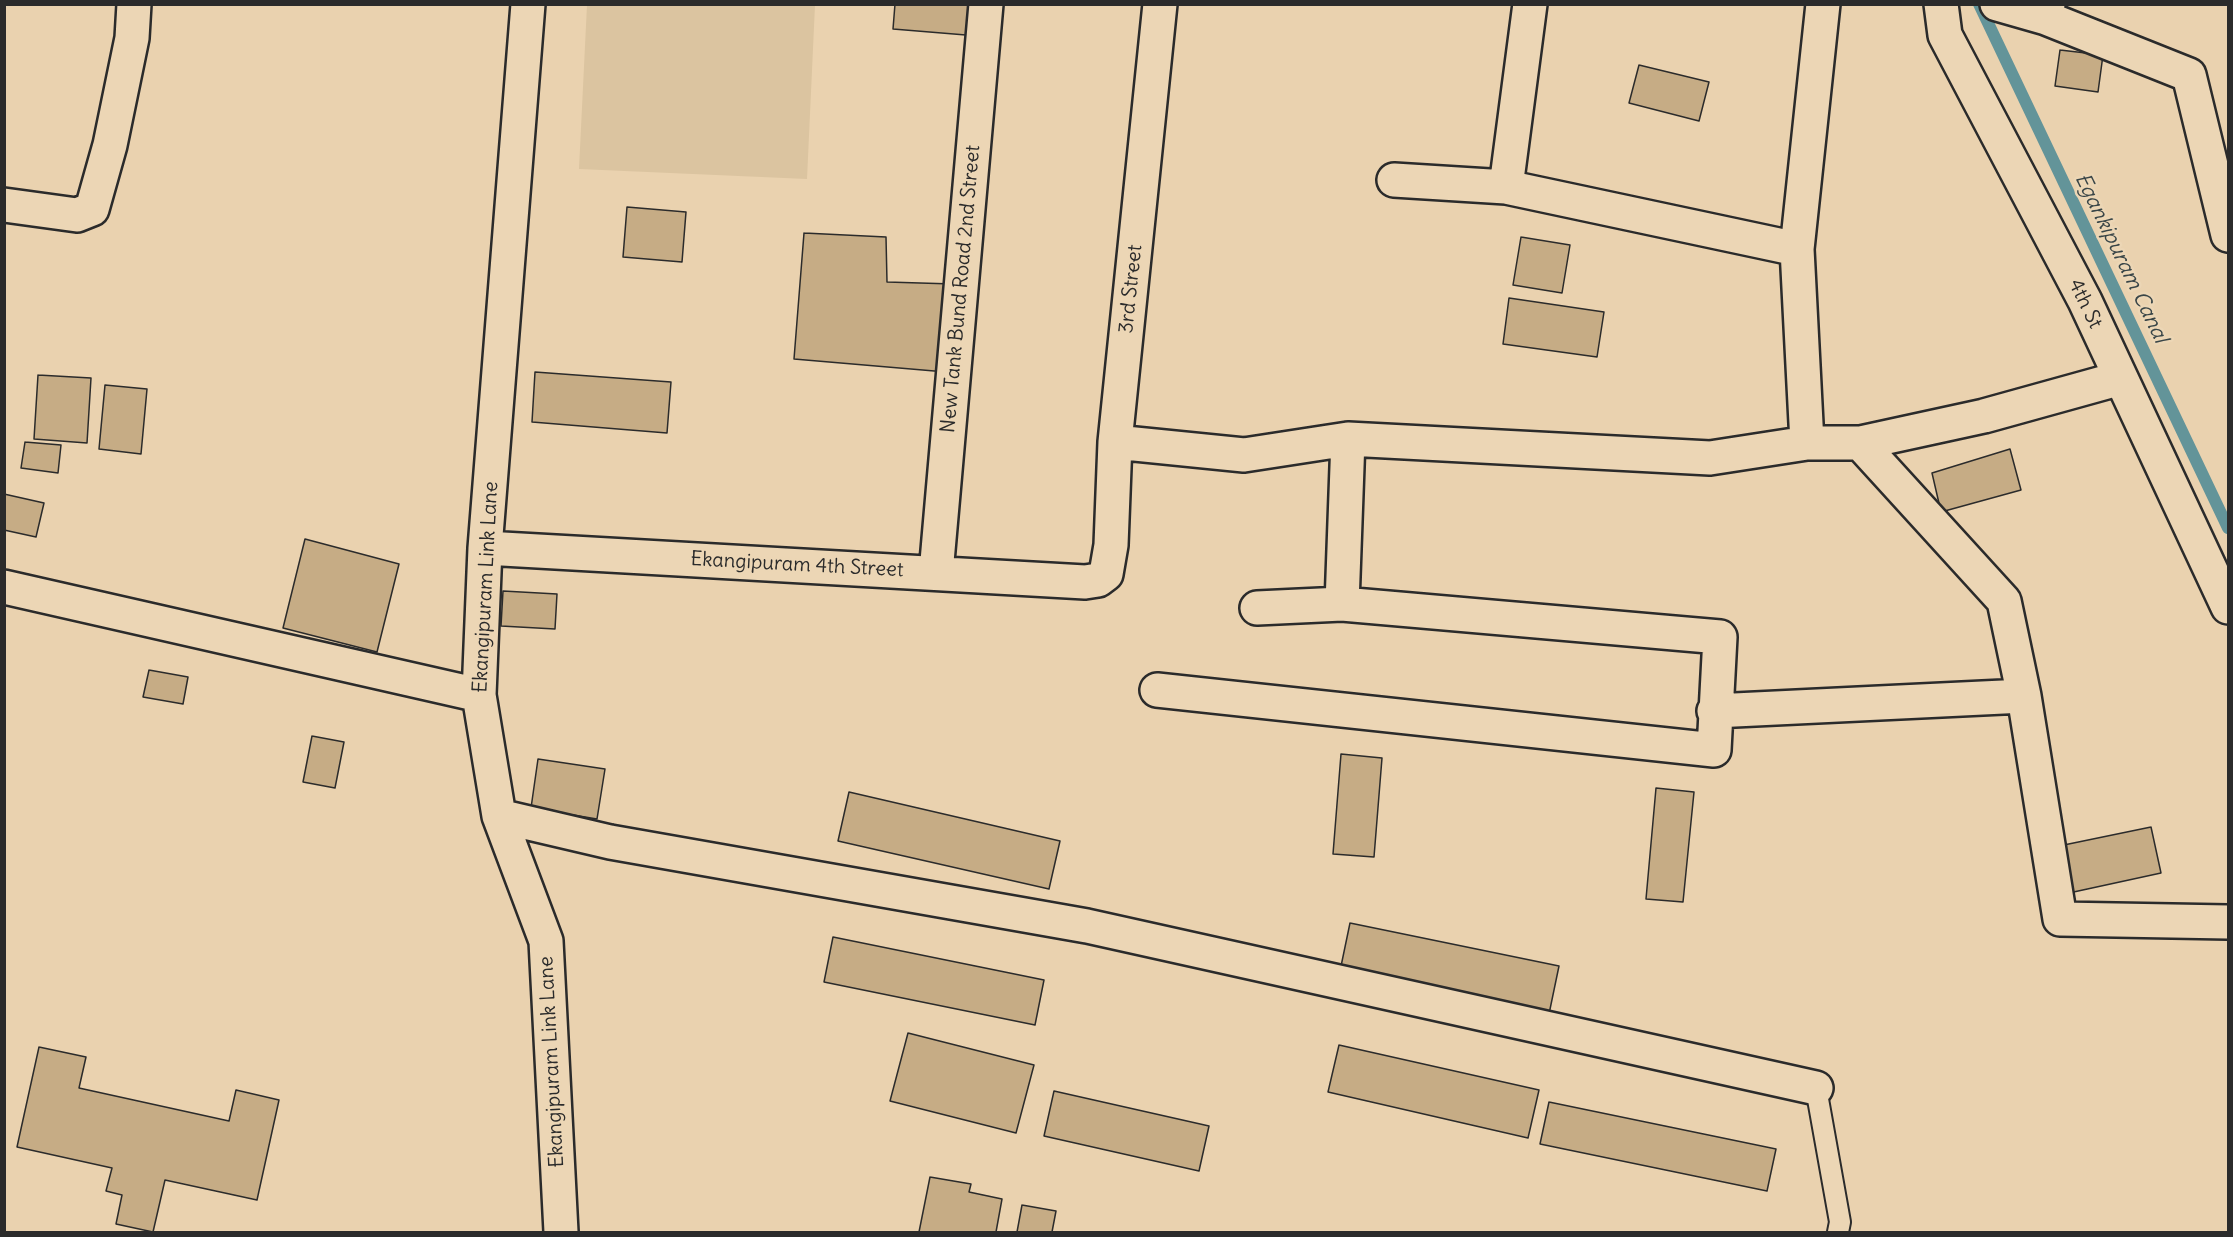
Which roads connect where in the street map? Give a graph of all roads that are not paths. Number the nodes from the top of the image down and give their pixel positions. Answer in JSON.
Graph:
{"nodes":[{"id":1,"x":134,"y":4,"type":"edge"},
{"id":2,"x":528,"y":4,"type":"edge"},
{"id":3,"x":986,"y":4,"type":"edge"},
{"id":4,"x":1160,"y":4,"type":"edge"},
{"id":5,"x":1530,"y":4,"type":"edge"},
{"id":6,"x":1823,"y":4,"type":"edge"},
{"id":7,"x":1941,"y":4,"type":"edge"},
{"id":8,"x":1998,"y":5,"type":"edge"},
{"id":9,"x":2047,"y":11,"type":"edge"},
{"id":10,"x":2219,"y":152,"type":"edge"},
{"id":11,"x":1394,"y":180,"type":"dead end"},
{"id":12,"x":1506,"y":186,"type":"junction"},
{"id":13,"x":4,"y":205,"type":"edge"},
{"id":14,"x":2229,"y":235,"type":"edge"},
{"id":15,"x":1797,"y":249,"type":"junction"},
{"id":16,"x":2121,"y":378,"type":"junction"},
{"id":17,"x":1348,"y":439,"type":"junction"},
{"id":18,"x":1115,"y":442,"type":"junction"},
{"id":19,"x":1807,"y":443,"type":"junction"},
{"id":20,"x":1860,"y":443,"type":"junction"},
{"id":21,"x":485,"y":548,"type":"junction"},
{"id":22,"x":936,"y":573,"type":"junction"},
{"id":23,"x":1106,"y":574,"type":"joint"},
{"id":24,"x":4,"y":587,"type":"edge"},
{"id":25,"x":1342,"y":604,"type":"junction"},
{"id":26,"x":2229,"y":607,"type":"edge"},
{"id":27,"x":1257,"y":608,"type":"dead end"},
{"id":28,"x":1157,"y":690,"type":"dead end"},
{"id":29,"x":479,"y":695,"type":"junction"},
{"id":30,"x":2024,"y":696,"type":"junction"},
{"id":31,"x":1714,"y":711,"type":"junction"},
{"id":32,"x":499,"y":816,"type":"junction"},
{"id":33,"x":2229,"y":922,"type":"edge"},
{"id":34,"x":1816,"y":1088,"type":"joint"},
{"id":35,"x":561,"y":1233,"type":"edge"},
{"id":36,"x":1838,"y":1233,"type":"edge"}],
"edges":[{"from":1,"to":13,"type":"street"},
{"from":2,"to":21,"type":"street","name":"Ekangipuram Link Lane"},
{"from":3,"to":22,"type":"street","name":"New Tank Bund Road 2nd Street"},
{"from":4,"to":18,"type":"street","name":"3rd Street"},
{"from":5,"to":12,"type":"street"},
{"from":6,"to":15,"type":"street"},
{"from":7,"to":16,"type":"street","name":"4th St"},
{"from":8,"to":9,"type":"street"},
{"from":9,"to":10,"type":"street"},
{"from":10,"to":14,"type":"street"},
{"from":11,"to":12,"type":"street"},
{"from":12,"to":15,"type":"street"},
{"from":15,"to":19,"type":"street"},
{"from":16,"to":20,"type":"street"},
{"from":16,"to":26,"type":"street","name":"4th St"},
{"from":17,"to":18,"type":"street"},
{"from":17,"to":19,"type":"street"},
{"from":17,"to":25,"type":"street"},
{"from":18,"to":23,"type":"street","name":"3rd Street"},
{"from":19,"to":20,"type":"street"},
{"from":20,"to":30,"type":"street"},
{"from":21,"to":22,"type":"street","name":"Ekangipuram 4th Street"},
{"from":21,"to":29,"type":"street","name":"Ekangipuram Link Lane"},
{"from":22,"to":23,"type":"street","name":"Ekangipuram 4th Street"},
{"from":24,"to":29,"type":"street"},
{"from":25,"to":27,"type":"street"},
{"from":25,"to":31,"type":"street"},
{"from":28,"to":31,"type":"street"},
{"from":29,"to":32,"type":"street","name":"Ekangipuram Link Lane"},
{"from":30,"to":31,"type":"street"},
{"from":30,"to":33,"type":"street"},
{"from":32,"to":34,"type":"street"},
{"from":32,"to":35,"type":"street","name":"Ekangipuram Link Lane"},
{"from":34,"to":36,"type":"lane"}]}
